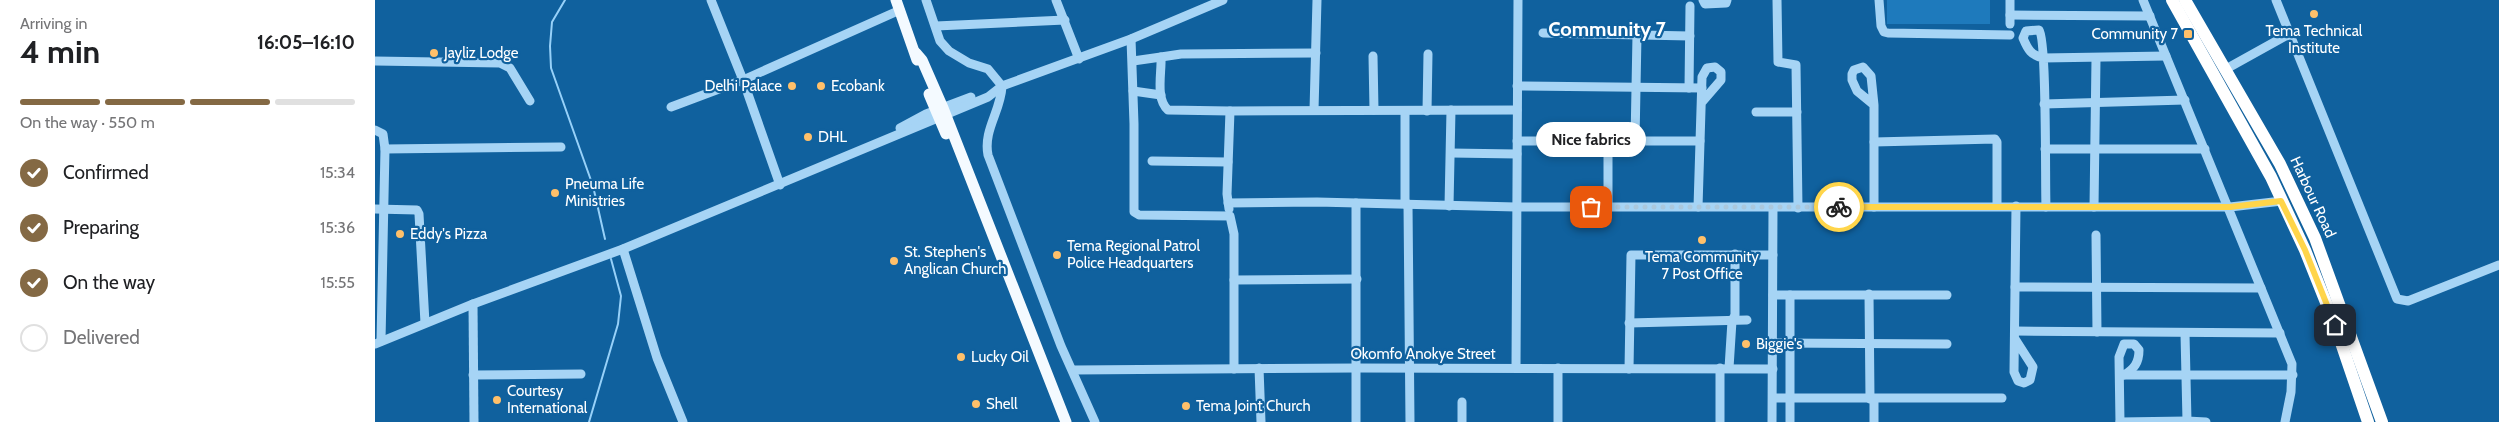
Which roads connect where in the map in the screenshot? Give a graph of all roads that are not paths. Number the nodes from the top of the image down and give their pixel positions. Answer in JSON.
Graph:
{"nodes":[{"id":1,"x":711,"y":0,"type":"edge"},
{"id":2,"x":926,"y":0,"type":"edge"},
{"id":3,"x":1056,"y":0,"type":"edge"},
{"id":4,"x":1223,"y":0,"type":"edge"},
{"id":5,"x":1317,"y":0,"type":"edge"},
{"id":6,"x":1518,"y":0,"type":"edge"},
{"id":7,"x":1703,"y":0,"type":"edge"},
{"id":8,"x":1727,"y":0,"type":"edge"},
{"id":9,"x":1777,"y":0,"type":"edge"},
{"id":10,"x":1879,"y":0,"type":"edge"},
{"id":11,"x":2010,"y":0,"type":"edge"},
{"id":12,"x":2143,"y":0,"type":"edge"},
{"id":13,"x":2172,"y":0,"type":"edge"},
{"id":14,"x":2185,"y":0,"type":"edge"},
{"id":15,"x":2276,"y":0,"type":"edge"},
{"id":16,"x":898,"y":5,"type":"edge"},
{"id":17,"x":1690,"y":6,"type":"dead end"},
{"id":18,"x":2151,"y":16,"type":"junction"},
{"id":19,"x":1065,"y":20,"type":"junction"},
{"id":20,"x":936,"y":26,"type":"junction"},
{"id":21,"x":1543,"y":33,"type":"dead end"},
{"id":22,"x":2289,"y":34,"type":"junction"},
{"id":23,"x":1637,"y":35,"type":"junction"},
{"id":24,"x":2010,"y":35,"type":"dead end"},
{"id":25,"x":1690,"y":36,"type":"junction"},
{"id":26,"x":1131,"y":39,"type":"junction"},
{"id":27,"x":1315,"y":53,"type":"junction"},
{"id":28,"x":1428,"y":54,"type":"dead end"},
{"id":29,"x":1373,"y":56,"type":"dead end"},
{"id":30,"x":2166,"y":56,"type":"junction"},
{"id":31,"x":1161,"y":57,"type":"junction"},
{"id":32,"x":1079,"y":59,"type":"junction"},
{"id":33,"x":2096,"y":59,"type":"junction"},
{"id":34,"x":1133,"y":61,"type":"junction"},
{"id":35,"x":375,"y":62,"type":"edge"},
{"id":36,"x":2226,"y":69,"type":"junction"},
{"id":37,"x":743,"y":80,"type":"junction"},
{"id":38,"x":1002,"y":86,"type":"junction"},
{"id":39,"x":1517,"y":86,"type":"junction"},
{"id":40,"x":1637,"y":87,"type":"junction"},
{"id":41,"x":1689,"y":88,"type":"junction"},
{"id":42,"x":1702,"y":88,"type":"junction"},
{"id":43,"x":1133,"y":91,"type":"junction"},
{"id":44,"x":1161,"y":94,"type":"junction"},
{"id":45,"x":2185,"y":100,"type":"junction"},
{"id":46,"x":530,"y":101,"type":"dead end"},
{"id":47,"x":1702,"y":102,"type":"junction"},
{"id":48,"x":2044,"y":104,"type":"junction"},
{"id":49,"x":2097,"y":104,"type":"junction"},
{"id":50,"x":1874,"y":105,"type":"dead end"},
{"id":51,"x":671,"y":107,"type":"dead end"},
{"id":52,"x":1314,"y":110,"type":"junction"},
{"id":53,"x":1374,"y":110,"type":"junction"},
{"id":54,"x":1405,"y":110,"type":"junction"},
{"id":55,"x":1427,"y":110,"type":"junction"},
{"id":56,"x":1451,"y":110,"type":"junction"},
{"id":57,"x":1517,"y":110,"type":"junction"},
{"id":58,"x":1230,"y":111,"type":"junction"},
{"id":59,"x":941,"y":112,"type":"junction"},
{"id":60,"x":1756,"y":112,"type":"dead end"},
{"id":61,"x":1797,"y":112,"type":"junction"},
{"id":62,"x":375,"y":130,"type":"edge"},
{"id":63,"x":1517,"y":141,"type":"junction"},
{"id":64,"x":1635,"y":141,"type":"junction"},
{"id":65,"x":1700,"y":141,"type":"junction"},
{"id":66,"x":1607,"y":142,"type":"junction"},
{"id":67,"x":1874,"y":142,"type":"junction"},
{"id":68,"x":561,"y":147,"type":"dead end"},
{"id":69,"x":385,"y":149,"type":"junction"},
{"id":70,"x":2045,"y":149,"type":"junction"},
{"id":71,"x":2095,"y":149,"type":"junction"},
{"id":72,"x":2205,"y":149,"type":"junction"},
{"id":73,"x":1451,"y":153,"type":"junction"},
{"id":74,"x":1517,"y":154,"type":"junction"},
{"id":75,"x":1152,"y":161,"type":"dead end"},
{"id":76,"x":1228,"y":162,"type":"junction"},
{"id":77,"x":780,"y":185,"type":"junction"},
{"id":78,"x":2281,"y":201,"type":"junction"},
{"id":79,"x":1228,"y":203,"type":"junction"},
{"id":80,"x":1356,"y":203,"type":"junction"},
{"id":81,"x":1406,"y":204,"type":"junction"},
{"id":82,"x":1449,"y":206,"type":"junction"},
{"id":83,"x":1997,"y":206,"type":"junction"},
{"id":84,"x":2016,"y":206,"type":"junction"},
{"id":85,"x":1516,"y":207,"type":"junction"},
{"id":86,"x":1609,"y":207,"type":"junction"},
{"id":87,"x":1698,"y":207,"type":"junction"},
{"id":88,"x":1874,"y":207,"type":"junction"},
{"id":89,"x":2046,"y":207,"type":"junction"},
{"id":90,"x":2095,"y":207,"type":"junction"},
{"id":91,"x":2230,"y":207,"type":"junction"},
{"id":92,"x":1773,"y":208,"type":"junction"},
{"id":93,"x":1798,"y":208,"type":"junction"},
{"id":94,"x":379,"y":209,"type":"edge"},
{"id":95,"x":1230,"y":216,"type":"junction"},
{"id":96,"x":2095,"y":235,"type":"dead end"},
{"id":97,"x":623,"y":249,"type":"junction"},
{"id":98,"x":1735,"y":254,"type":"junction"},
{"id":99,"x":1773,"y":255,"type":"junction"},
{"id":100,"x":2499,"y":265,"type":"edge"},
{"id":101,"x":1234,"y":280,"type":"junction"},
{"id":102,"x":1357,"y":280,"type":"junction"},
{"id":103,"x":2015,"y":287,"type":"junction"},
{"id":104,"x":2096,"y":287,"type":"junction"},
{"id":105,"x":2261,"y":288,"type":"junction"},
{"id":106,"x":1869,"y":294,"type":"junction"},
{"id":107,"x":1773,"y":295,"type":"junction"},
{"id":108,"x":1790,"y":295,"type":"junction"},
{"id":109,"x":1947,"y":295,"type":"dead end"},
{"id":110,"x":473,"y":304,"type":"junction"},
{"id":111,"x":1731,"y":320,"type":"junction"},
{"id":112,"x":1747,"y":320,"type":"dead end"},
{"id":113,"x":425,"y":323,"type":"junction"},
{"id":114,"x":1629,"y":323,"type":"junction"},
{"id":115,"x":2097,"y":332,"type":"junction"},
{"id":116,"x":2280,"y":333,"type":"junction"},
{"id":117,"x":2185,"y":334,"type":"junction"},
{"id":118,"x":378,"y":342,"type":"edge"},
{"id":119,"x":1773,"y":343,"type":"junction"},
{"id":120,"x":1790,"y":343,"type":"junction"},
{"id":121,"x":1870,"y":344,"type":"junction"},
{"id":122,"x":1947,"y":344,"type":"dead end"},
{"id":123,"x":1234,"y":368,"type":"junction"},
{"id":124,"x":1259,"y":368,"type":"junction"},
{"id":125,"x":1356,"y":368,"type":"junction"},
{"id":126,"x":1516,"y":368,"type":"junction"},
{"id":127,"x":1557,"y":368,"type":"junction"},
{"id":128,"x":1724,"y":368,"type":"junction"},
{"id":129,"x":1773,"y":368,"type":"junction"},
{"id":130,"x":1410,"y":369,"type":"junction"},
{"id":131,"x":1629,"y":369,"type":"junction"},
{"id":132,"x":1074,"y":370,"type":"junction"},
{"id":133,"x":581,"y":374,"type":"dead end"},
{"id":134,"x":473,"y":375,"type":"junction"},
{"id":135,"x":2186,"y":375,"type":"junction"},
{"id":136,"x":2293,"y":375,"type":"junction"},
{"id":137,"x":1773,"y":398,"type":"junction"},
{"id":138,"x":1790,"y":398,"type":"junction"},
{"id":139,"x":1872,"y":398,"type":"junction"},
{"id":140,"x":2002,"y":398,"type":"dead end"},
{"id":141,"x":1462,"y":402,"type":"dead end"},
{"id":142,"x":2187,"y":421,"type":"edge"},
{"id":143,"x":474,"y":422,"type":"edge"},
{"id":144,"x":683,"y":422,"type":"edge"},
{"id":145,"x":1066,"y":422,"type":"edge"},
{"id":146,"x":1095,"y":422,"type":"edge"},
{"id":147,"x":1261,"y":422,"type":"edge"},
{"id":148,"x":1356,"y":422,"type":"edge"},
{"id":149,"x":1410,"y":422,"type":"edge"},
{"id":150,"x":1462,"y":422,"type":"edge"},
{"id":151,"x":1558,"y":422,"type":"edge"},
{"id":152,"x":1720,"y":422,"type":"edge"},
{"id":153,"x":1773,"y":422,"type":"edge"},
{"id":154,"x":1790,"y":422,"type":"edge"},
{"id":155,"x":1874,"y":422,"type":"edge"},
{"id":156,"x":2120,"y":422,"type":"edge"},
{"id":157,"x":2206,"y":422,"type":"edge"},
{"id":158,"x":2285,"y":422,"type":"edge"},
{"id":159,"x":2368,"y":422,"type":"edge"},
{"id":160,"x":2382,"y":422,"type":"edge"}],
"edges":[{"from":1,"to":37,"type":"street"},
{"from":2,"to":20,"type":"street"},
{"from":3,"to":19,"type":"street"},
{"from":4,"to":26,"type":"street"},
{"from":5,"to":27,"type":"street"},
{"from":6,"to":39,"type":"street"},
{"from":7,"to":8,"type":"street"},
{"from":9,"to":61,"type":"street"},
{"from":10,"to":24,"type":"street"},
{"from":11,"to":18,"type":"street"},
{"from":12,"to":18,"type":"street"},
{"from":13,"to":78,"type":"highway","name":"Harbour Road"},
{"from":14,"to":36,"type":"highway","name":"Harbour Road"},
{"from":15,"to":22,"type":"street"},
{"from":16,"to":37,"type":"street"},
{"from":16,"to":59,"type":"main road"},
{"from":17,"to":25,"type":"street"},
{"from":18,"to":30,"type":"street"},
{"from":19,"to":20,"type":"street"},
{"from":19,"to":32,"type":"street"},
{"from":20,"to":38,"type":"street"},
{"from":21,"to":23,"type":"street"},
{"from":22,"to":36,"type":"street"},
{"from":22,"to":100,"type":"street"},
{"from":23,"to":25,"type":"street"},
{"from":23,"to":40,"type":"street"},
{"from":25,"to":41,"type":"street"},
{"from":26,"to":32,"type":"street"},
{"from":26,"to":34,"type":"street"},
{"from":27,"to":31,"type":"street"},
{"from":27,"to":52,"type":"street"},
{"from":28,"to":55,"type":"street"},
{"from":29,"to":53,"type":"street"},
{"from":30,"to":33,"type":"street"},
{"from":30,"to":45,"type":"street"},
{"from":31,"to":34,"type":"street"},
{"from":31,"to":44,"type":"street"},
{"from":32,"to":38,"type":"street"},
{"from":33,"to":48,"type":"street"},
{"from":33,"to":49,"type":"street"},
{"from":34,"to":43,"type":"street"},
{"from":35,"to":46,"type":"street"},
{"from":36,"to":160,"type":"highway","name":"Harbour Road"},
{"from":37,"to":51,"type":"street"},
{"from":37,"to":77,"type":"street"},
{"from":38,"to":59,"type":"street"},
{"from":38,"to":132,"type":"street"},
{"from":39,"to":40,"type":"street"},
{"from":39,"to":57,"type":"street"},
{"from":40,"to":41,"type":"street"},
{"from":40,"to":64,"type":"street"},
{"from":41,"to":42,"type":"street"},
{"from":42,"to":47,"type":"street"},
{"from":42,"to":47,"type":"street"},
{"from":43,"to":44,"type":"street"},
{"from":43,"to":95,"type":"street"},
{"from":44,"to":58,"type":"street"},
{"from":45,"to":49,"type":"street"},
{"from":45,"to":72,"type":"street"},
{"from":47,"to":65,"type":"street"},
{"from":48,"to":49,"type":"street"},
{"from":48,"to":70,"type":"street"},
{"from":49,"to":71,"type":"street"},
{"from":50,"to":67,"type":"street"},
{"from":52,"to":53,"type":"street"},
{"from":52,"to":58,"type":"street"},
{"from":53,"to":54,"type":"street"},
{"from":54,"to":55,"type":"street"},
{"from":54,"to":81,"type":"street"},
{"from":55,"to":56,"type":"street"},
{"from":56,"to":57,"type":"street"},
{"from":56,"to":73,"type":"street"},
{"from":57,"to":63,"type":"street"},
{"from":58,"to":76,"type":"street"},
{"from":59,"to":77,"type":"street"},
{"from":59,"to":145,"type":"main road"},
{"from":60,"to":61,"type":"street"},
{"from":61,"to":93,"type":"street"},
{"from":62,"to":69,"type":"street"},
{"from":63,"to":66,"type":"street"},
{"from":63,"to":74,"type":"street"},
{"from":64,"to":65,"type":"street"},
{"from":64,"to":66,"type":"street"},
{"from":65,"to":87,"type":"street"},
{"from":66,"to":86,"type":"street"},
{"from":67,"to":83,"type":"street"},
{"from":67,"to":88,"type":"street"},
{"from":68,"to":69,"type":"street"},
{"from":69,"to":94,"type":"street"},
{"from":70,"to":71,"type":"street"},
{"from":70,"to":89,"type":"street"},
{"from":71,"to":72,"type":"street"},
{"from":71,"to":90,"type":"street"},
{"from":72,"to":91,"type":"street"},
{"from":73,"to":74,"type":"street"},
{"from":73,"to":82,"type":"street"},
{"from":74,"to":85,"type":"street"},
{"from":75,"to":76,"type":"street"},
{"from":76,"to":79,"type":"street"},
{"from":77,"to":97,"type":"street"},
{"from":78,"to":91,"type":"street"},
{"from":78,"to":159,"type":"highway","name":"Harbour Road"},
{"from":79,"to":80,"type":"street"},
{"from":79,"to":95,"type":"street"},
{"from":80,"to":81,"type":"street"},
{"from":80,"to":102,"type":"street"},
{"from":81,"to":82,"type":"street"},
{"from":81,"to":130,"type":"street"},
{"from":82,"to":85,"type":"street"},
{"from":83,"to":84,"type":"street"},
{"from":83,"to":88,"type":"street"},
{"from":84,"to":89,"type":"street"},
{"from":84,"to":103,"type":"street"},
{"from":85,"to":86,"type":"street"},
{"from":85,"to":126,"type":"street"},
{"from":86,"to":87,"type":"street"},
{"from":87,"to":92,"type":"street"},
{"from":88,"to":93,"type":"street"},
{"from":89,"to":90,"type":"street"},
{"from":90,"to":91,"type":"street"},
{"from":91,"to":105,"type":"street"},
{"from":92,"to":93,"type":"street"},
{"from":92,"to":99,"type":"street"},
{"from":94,"to":113,"type":"street"},
{"from":94,"to":118,"type":"street"},
{"from":95,"to":101,"type":"street"},
{"from":96,"to":104,"type":"street"},
{"from":97,"to":110,"type":"street"},
{"from":97,"to":144,"type":"street"},
{"from":98,"to":99,"type":"street"},
{"from":98,"to":111,"type":"street"},
{"from":98,"to":114,"type":"street"},
{"from":99,"to":107,"type":"street"},
{"from":101,"to":102,"type":"street"},
{"from":101,"to":123,"type":"street"},
{"from":102,"to":125,"type":"street"},
{"from":103,"to":104,"type":"street"},
{"from":103,"to":115,"type":"street"},
{"from":104,"to":105,"type":"street"},
{"from":104,"to":115,"type":"street"},
{"from":105,"to":116,"type":"street"},
{"from":106,"to":108,"type":"street"},
{"from":106,"to":109,"type":"street"},
{"from":106,"to":121,"type":"street"},
{"from":107,"to":108,"type":"street"},
{"from":107,"to":119,"type":"street"},
{"from":108,"to":120,"type":"street"},
{"from":110,"to":113,"type":"street"},
{"from":110,"to":134,"type":"street"},
{"from":111,"to":112,"type":"street"},
{"from":111,"to":114,"type":"street"},
{"from":111,"to":128,"type":"street"},
{"from":113,"to":118,"type":"street"},
{"from":114,"to":131,"type":"street"},
{"from":115,"to":117,"type":"street"},
{"from":116,"to":117,"type":"street"},
{"from":116,"to":136,"type":"street"},
{"from":117,"to":135,"type":"street"},
{"from":119,"to":120,"type":"street"},
{"from":119,"to":129,"type":"street"},
{"from":120,"to":121,"type":"street"},
{"from":120,"to":138,"type":"street"},
{"from":121,"to":122,"type":"street"},
{"from":121,"to":139,"type":"street"},
{"from":123,"to":124,"type":"street","name":"Okomfo Anokye Street"},
{"from":123,"to":132,"type":"street","name":"Okomfo Anokye Street"},
{"from":124,"to":125,"type":"street","name":"Okomfo Anokye Street"},
{"from":124,"to":147,"type":"street"},
{"from":125,"to":130,"type":"street","name":"Okomfo Anokye Street"},
{"from":125,"to":148,"type":"street"},
{"from":126,"to":127,"type":"street","name":"Okomfo Anokye Street"},
{"from":126,"to":130,"type":"street","name":"Okomfo Anokye Street"},
{"from":127,"to":131,"type":"street","name":"Okomfo Anokye Street"},
{"from":127,"to":151,"type":"street"},
{"from":128,"to":129,"type":"street","name":"Okomfo Anokye Street"},
{"from":128,"to":131,"type":"street","name":"Okomfo Anokye Street"},
{"from":128,"to":152,"type":"street"},
{"from":129,"to":137,"type":"street"},
{"from":130,"to":149,"type":"street"},
{"from":132,"to":146,"type":"street"},
{"from":133,"to":134,"type":"street"},
{"from":134,"to":143,"type":"street"},
{"from":135,"to":136,"type":"street"},
{"from":135,"to":142,"type":"street"},
{"from":135,"to":156,"type":"street"},
{"from":136,"to":158,"type":"street"},
{"from":137,"to":138,"type":"street"},
{"from":137,"to":153,"type":"street"},
{"from":138,"to":139,"type":"street"},
{"from":138,"to":154,"type":"street"},
{"from":139,"to":140,"type":"street"},
{"from":139,"to":155,"type":"street"},
{"from":141,"to":150,"type":"street"},
{"from":142,"to":156,"type":"street"},
{"from":142,"to":157,"type":"street"}]}
